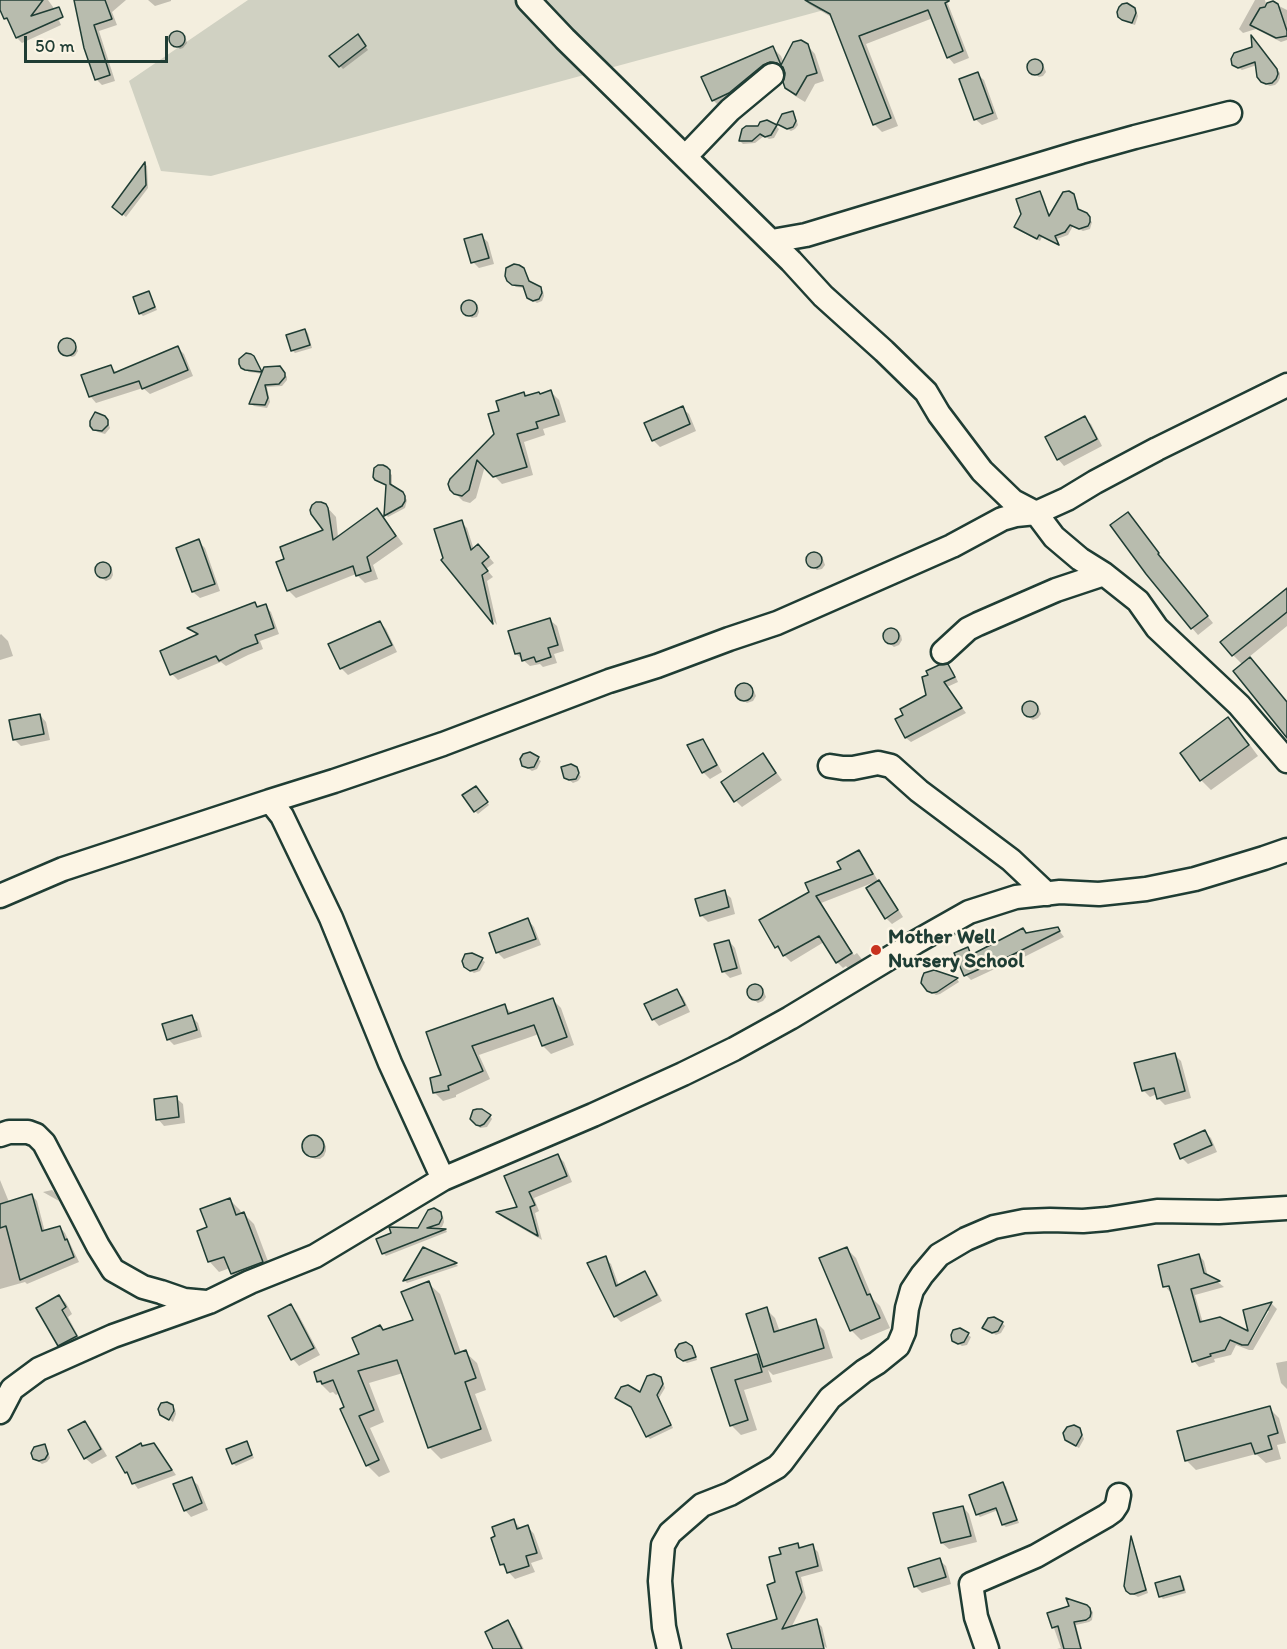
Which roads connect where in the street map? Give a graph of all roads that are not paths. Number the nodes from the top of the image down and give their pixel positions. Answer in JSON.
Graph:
{"nodes":[{"id":1,"x":528,"y":0,"type":"edge"},
{"id":2,"x":772,"y":75,"type":"dead end"},
{"id":3,"x":1230,"y":113,"type":"dead end"},
{"id":4,"x":686,"y":156,"type":"junction"},
{"id":5,"x":772,"y":241,"type":"junction"},
{"id":6,"x":1287,"y":385,"type":"edge"},
{"id":7,"x":1036,"y":513,"type":"junction"},
{"id":8,"x":1104,"y":574,"type":"junction"},
{"id":9,"x":943,"y":652,"type":"dead end"},
{"id":10,"x":1287,"y":761,"type":"edge"},
{"id":11,"x":830,"y":766,"type":"dead end"},
{"id":12,"x":270,"y":801,"type":"junction"},
{"id":13,"x":1287,"y":850,"type":"edge"},
{"id":14,"x":1047,"y":894,"type":"junction"},
{"id":15,"x":0,"y":896,"type":"edge"},
{"id":16,"x":0,"y":1135,"type":"edge"},
{"id":17,"x":443,"y":1179,"type":"junction"},
{"id":18,"x":1287,"y":1208,"type":"edge"},
{"id":19,"x":209,"y":1302,"type":"junction"},
{"id":20,"x":0,"y":1412,"type":"edge"},
{"id":21,"x":1119,"y":1495,"type":"dead end"},
{"id":22,"x":669,"y":1649,"type":"edge"},
{"id":23,"x":987,"y":1649,"type":"edge"}],
"edges":[{"from":1,"to":4,"type":"street"},
{"from":2,"to":4,"type":"street"},
{"from":3,"to":5,"type":"street"},
{"from":4,"to":5,"type":"street"},
{"from":5,"to":7,"type":"street"},
{"from":6,"to":7,"type":"street"},
{"from":7,"to":8,"type":"street"},
{"from":7,"to":12,"type":"street"},
{"from":8,"to":9,"type":"street"},
{"from":8,"to":10,"type":"street"},
{"from":11,"to":14,"type":"street"},
{"from":12,"to":15,"type":"street"},
{"from":12,"to":17,"type":"street"},
{"from":13,"to":14,"type":"street"},
{"from":14,"to":17,"type":"street"},
{"from":16,"to":19,"type":"street"},
{"from":17,"to":19,"type":"street"},
{"from":18,"to":22,"type":"street"},
{"from":19,"to":20,"type":"street"},
{"from":21,"to":23,"type":"street"}]}
